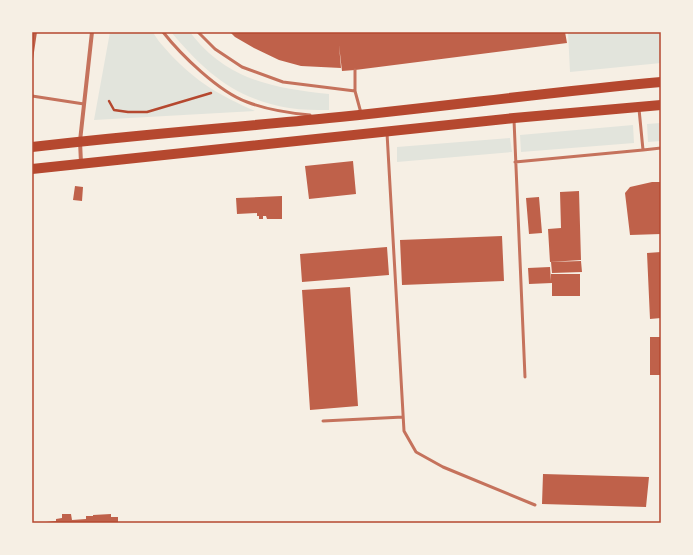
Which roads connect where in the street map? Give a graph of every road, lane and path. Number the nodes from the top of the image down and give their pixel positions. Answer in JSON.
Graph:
{"nodes":[{"id":1,"x":92,"y":32,"type":"edge"},
{"id":2,"x":163,"y":32,"type":"edge"},
{"id":3,"x":198,"y":32,"type":"edge"},
{"id":4,"x":355,"y":70,"type":"dead end"},
{"id":5,"x":661,"y":82,"type":"edge"},
{"id":6,"x":356,"y":91,"type":"junction"},
{"id":7,"x":211,"y":93,"type":"dead end"},
{"id":8,"x":32,"y":96,"type":"edge"},
{"id":9,"x":109,"y":101,"type":"dead end"},
{"id":10,"x":84,"y":104,"type":"junction"},
{"id":11,"x":661,"y":105,"type":"edge"},
{"id":12,"x":639,"y":107,"type":"junction"},
{"id":13,"x":361,"y":115,"type":"junction"},
{"id":14,"x":330,"y":118,"type":"junction"},
{"id":15,"x":514,"y":118,"type":"junction"},
{"id":16,"x":387,"y":131,"type":"junction"},
{"id":17,"x":80,"y":141,"type":"junction"},
{"id":18,"x":32,"y":147,"type":"edge"},
{"id":19,"x":661,"y":148,"type":"edge"},
{"id":20,"x":643,"y":150,"type":"junction"},
{"id":21,"x":515,"y":162,"type":"junction"},
{"id":22,"x":81,"y":163,"type":"junction"},
{"id":23,"x":32,"y":168,"type":"edge"},
{"id":24,"x":525,"y":377,"type":"dead end"},
{"id":25,"x":403,"y":417,"type":"junction"},
{"id":26,"x":323,"y":421,"type":"dead end"},
{"id":27,"x":535,"y":505,"type":"dead end"}],
"edges":[{"from":1,"to":10,"type":"street"},
{"from":2,"to":14,"type":"lane"},
{"from":3,"to":6,"type":"lane"},
{"from":4,"to":6,"type":"lane"},
{"from":5,"to":13,"type":"main road"},
{"from":6,"to":13,"type":"lane"},
{"from":7,"to":9,"type":"path"},
{"from":8,"to":10,"type":"lane"},
{"from":10,"to":17,"type":"street"},
{"from":11,"to":12,"type":"main road"},
{"from":12,"to":15,"type":"main road"},
{"from":12,"to":20,"type":"lane"},
{"from":13,"to":14,"type":"main road"},
{"from":14,"to":17,"type":"main road"},
{"from":15,"to":16,"type":"main road"},
{"from":15,"to":21,"type":"lane"},
{"from":16,"to":22,"type":"main road"},
{"from":16,"to":25,"type":"lane"},
{"from":17,"to":18,"type":"main road"},
{"from":17,"to":22,"type":"street"},
{"from":19,"to":20,"type":"lane"},
{"from":20,"to":21,"type":"lane"},
{"from":21,"to":24,"type":"lane"},
{"from":22,"to":23,"type":"main road"},
{"from":25,"to":26,"type":"lane"},
{"from":25,"to":27,"type":"lane"}]}
